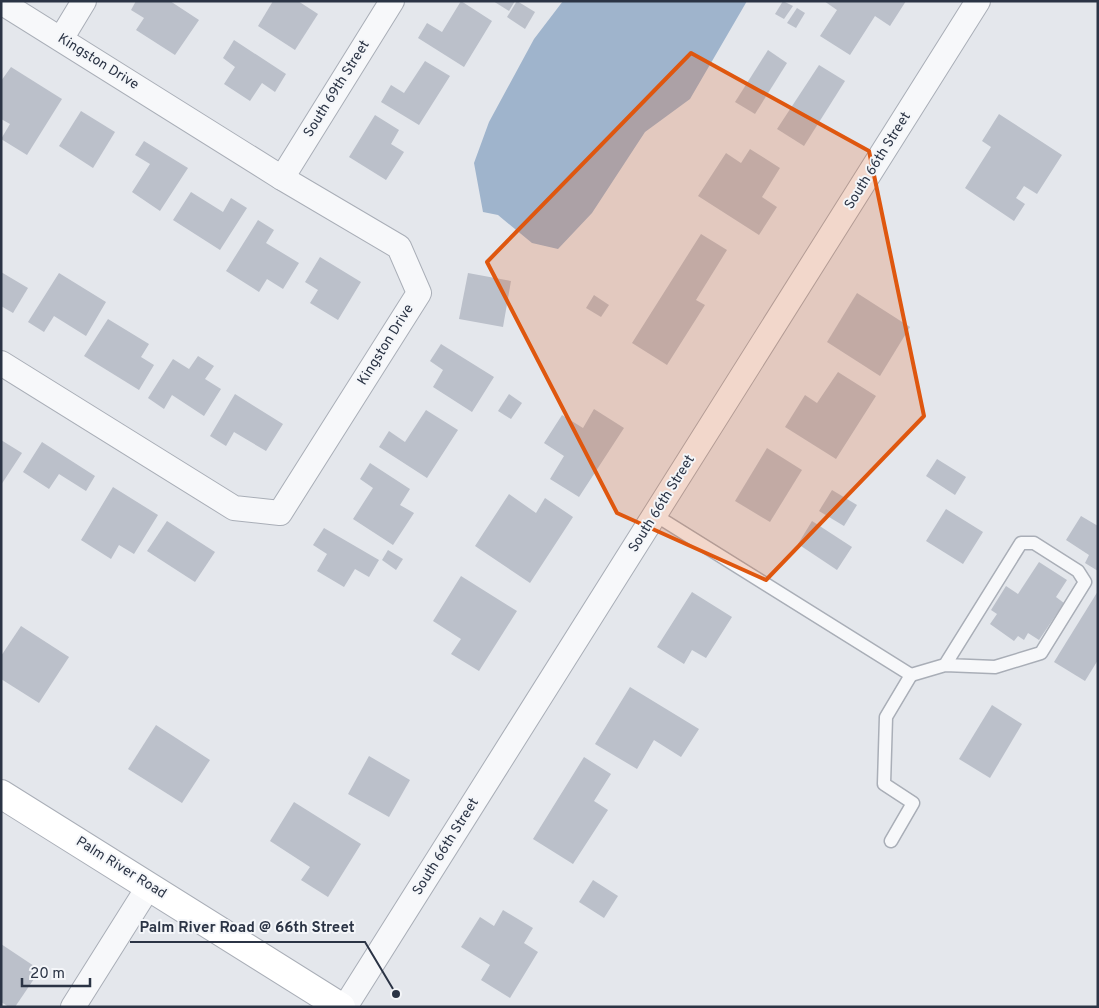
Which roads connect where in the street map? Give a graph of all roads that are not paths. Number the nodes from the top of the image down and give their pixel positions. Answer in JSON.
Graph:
{"nodes":[{"id":1,"x":84,"y":1,"type":"edge"},
{"id":2,"x":392,"y":1,"type":"edge"},
{"id":3,"x":978,"y":1,"type":"edge"},
{"id":4,"x":1,"y":2,"type":"edge"},
{"id":5,"x":61,"y":39,"type":"junction"},
{"id":6,"x":282,"y":178,"type":"junction"},
{"id":7,"x":1,"y":363,"type":"edge"},
{"id":8,"x":655,"y":515,"type":"junction"},
{"id":9,"x":945,"y":665,"type":"junction"},
{"id":10,"x":911,"y":675,"type":"junction"},
{"id":11,"x":1,"y":794,"type":"edge"},
{"id":12,"x":891,"y":841,"type":"dead end"},
{"id":13,"x":149,"y":886,"type":"junction"},
{"id":14,"x":73,"y":1007,"type":"edge"},
{"id":15,"x":343,"y":1007,"type":"edge"}],
"edges":[{"from":1,"to":5,"type":"street"},
{"from":2,"to":6,"type":"street","name":"South 69th Street"},
{"from":3,"to":8,"type":"street","name":"South 66th Street"},
{"from":4,"to":5,"type":"street","name":"Kingston Drive"},
{"from":5,"to":6,"type":"street","name":"Kingston Drive"},
{"from":6,"to":7,"type":"street","name":"Kingston Drive"},
{"from":8,"to":10,"type":"lane"},
{"from":8,"to":15,"type":"street","name":"South 66th Street"},
{"from":9,"to":9,"type":"lane"},
{"from":9,"to":10,"type":"lane"},
{"from":10,"to":12,"type":"lane"},
{"from":11,"to":13,"type":"street","name":"Palm River Road"},
{"from":13,"to":14,"type":"street"},
{"from":13,"to":15,"type":"street","name":"Palm River Road"}]}
